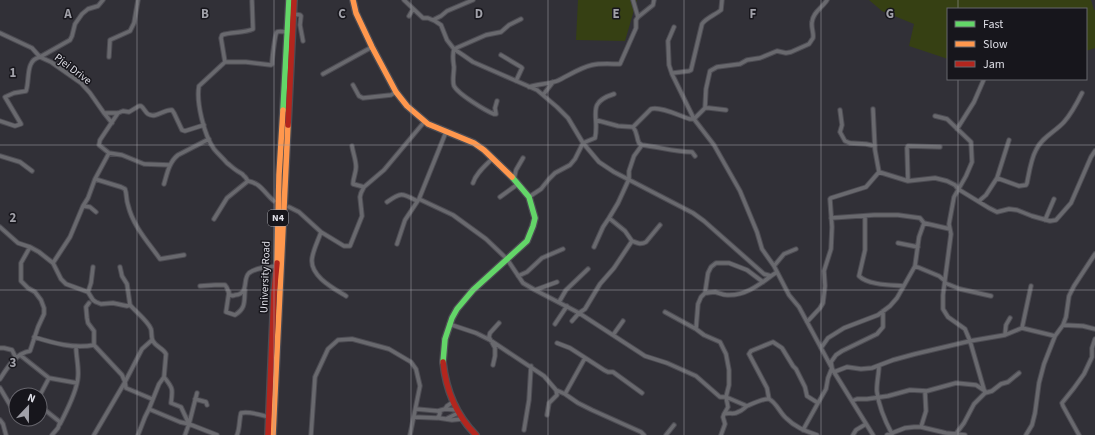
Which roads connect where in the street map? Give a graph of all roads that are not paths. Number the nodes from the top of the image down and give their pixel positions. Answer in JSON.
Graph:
{"nodes":[{"id":1,"x":103,"y":0,"type":"edge"},
{"id":2,"x":138,"y":0,"type":"edge"},
{"id":3,"x":289,"y":0,"type":"edge"},
{"id":4,"x":294,"y":0,"type":"edge"},
{"id":5,"x":353,"y":0,"type":"edge"},
{"id":6,"x":404,"y":0,"type":"edge"},
{"id":7,"x":473,"y":0,"type":"edge"},
{"id":8,"x":633,"y":0,"type":"edge"},
{"id":9,"x":654,"y":0,"type":"edge"},
{"id":10,"x":722,"y":0,"type":"edge"},
{"id":11,"x":827,"y":0,"type":"edge"},
{"id":12,"x":252,"y":1,"type":"edge"},
{"id":13,"x":413,"y":9,"type":"junction"},
{"id":14,"x":294,"y":14,"type":"junction"},
{"id":15,"x":409,"y":16,"type":"dead end"},
{"id":16,"x":638,"y":17,"type":"junction"},
{"id":17,"x":521,"y":19,"type":"dead end"},
{"id":18,"x":432,"y":20,"type":"junction"},
{"id":19,"x":674,"y":27,"type":"dead end"},
{"id":20,"x":287,"y":32,"type":"junction"},
{"id":21,"x":0,"y":34,"type":"edge"},
{"id":22,"x":303,"y":41,"type":"dead end"},
{"id":23,"x":372,"y":47,"type":"junction"},
{"id":24,"x":454,"y":49,"type":"junction"},
{"id":25,"x":501,"y":55,"type":"dead end"},
{"id":26,"x":40,"y":57,"type":"junction"},
{"id":27,"x":109,"y":57,"type":"dead end"},
{"id":28,"x":225,"y":62,"type":"junction"},
{"id":29,"x":323,"y":74,"type":"dead end"},
{"id":30,"x":672,"y":74,"type":"junction"},
{"id":31,"x":984,"y":80,"type":"edge"},
{"id":32,"x":516,"y":81,"type":"junction"},
{"id":33,"x":553,"y":82,"type":"junction"},
{"id":34,"x":353,"y":85,"type":"dead end"},
{"id":35,"x":529,"y":87,"type":"junction"},
{"id":36,"x":396,"y":92,"type":"junction"},
{"id":37,"x":1082,"y":93,"type":"dead end"},
{"id":38,"x":614,"y":94,"type":"dead end"},
{"id":39,"x":543,"y":95,"type":"junction"},
{"id":40,"x":497,"y":101,"type":"dead end"},
{"id":41,"x":705,"y":108,"type":"junction"},
{"id":42,"x":873,"y":109,"type":"dead end"},
{"id":43,"x":726,"y":110,"type":"dead end"},
{"id":44,"x":840,"y":110,"type":"dead end"},
{"id":45,"x":104,"y":113,"type":"junction"},
{"id":46,"x":118,"y":113,"type":"junction"},
{"id":47,"x":935,"y":116,"type":"dead end"},
{"id":48,"x":694,"y":119,"type":"junction"},
{"id":49,"x":596,"y":120,"type":"junction"},
{"id":50,"x":0,"y":121,"type":"edge"},
{"id":51,"x":424,"y":121,"type":"junction"},
{"id":52,"x":112,"y":123,"type":"junction"},
{"id":53,"x":204,"y":125,"type":"junction"},
{"id":54,"x":633,"y":127,"type":"junction"},
{"id":55,"x":958,"y":129,"type":"junction"},
{"id":56,"x":446,"y":132,"type":"junction"},
{"id":57,"x":209,"y":139,"type":"junction"},
{"id":58,"x":1009,"y":140,"type":"dead end"},
{"id":59,"x":583,"y":143,"type":"junction"},
{"id":60,"x":642,"y":145,"type":"junction"},
{"id":61,"x":352,"y":146,"type":"dead end"},
{"id":62,"x":875,"y":146,"type":"junction"},
{"id":63,"x":940,"y":147,"type":"dead end"},
{"id":64,"x":1095,"y":151,"type":"edge"},
{"id":65,"x":109,"y":153,"type":"junction"},
{"id":66,"x":0,"y":156,"type":"edge"},
{"id":67,"x":695,"y":156,"type":"dead end"},
{"id":68,"x":493,"y":158,"type":"junction"},
{"id":69,"x":523,"y":158,"type":"dead end"},
{"id":70,"x":170,"y":165,"type":"junction"},
{"id":71,"x":32,"y":171,"type":"dead end"},
{"id":72,"x":880,"y":172,"type":"junction"},
{"id":73,"x":997,"y":178,"type":"junction"},
{"id":74,"x":95,"y":179,"type":"junction"},
{"id":75,"x":629,"y":179,"type":"junction"},
{"id":76,"x":248,"y":181,"type":"junction"},
{"id":77,"x":516,"y":181,"type":"junction"},
{"id":78,"x":908,"y":181,"type":"junction"},
{"id":79,"x":473,"y":183,"type":"dead end"},
{"id":80,"x":164,"y":184,"type":"dead end"},
{"id":81,"x":364,"y":187,"type":"junction"},
{"id":82,"x":958,"y":189,"type":"junction"},
{"id":83,"x":529,"y":196,"type":"junction"},
{"id":84,"x":500,"y":197,"type":"dead end"},
{"id":85,"x":1054,"y":199,"type":"dead end"},
{"id":86,"x":418,"y":200,"type":"junction"},
{"id":87,"x":274,"y":201,"type":"dead end"},
{"id":88,"x":978,"y":201,"type":"junction"},
{"id":89,"x":387,"y":202,"type":"dead end"},
{"id":90,"x":83,"y":206,"type":"junction"},
{"id":91,"x":289,"y":207,"type":"dead end"},
{"id":92,"x":96,"y":212,"type":"dead end"},
{"id":93,"x":865,"y":216,"type":"junction"},
{"id":94,"x":609,"y":218,"type":"junction"},
{"id":95,"x":831,"y":218,"type":"junction"},
{"id":96,"x":214,"y":220,"type":"dead end"},
{"id":97,"x":1045,"y":220,"type":"junction"},
{"id":98,"x":924,"y":223,"type":"junction"},
{"id":99,"x":660,"y":225,"type":"dead end"},
{"id":100,"x":950,"y":229,"type":"junction"},
{"id":101,"x":1,"y":230,"type":"edge"},
{"id":102,"x":321,"y":232,"type":"junction"},
{"id":103,"x":632,"y":241,"type":"junction"},
{"id":104,"x":898,"y":243,"type":"dead end"},
{"id":105,"x":397,"y":244,"type":"dead end"},
{"id":106,"x":30,"y":247,"type":"junction"},
{"id":107,"x":594,"y":247,"type":"dead end"},
{"id":108,"x":918,"y":247,"type":"junction"},
{"id":109,"x":796,"y":249,"type":"dead end"},
{"id":110,"x":563,"y":250,"type":"dead end"},
{"id":111,"x":1095,"y":254,"type":"edge"},
{"id":112,"x":184,"y":255,"type":"dead end"},
{"id":113,"x":507,"y":259,"type":"junction"},
{"id":114,"x":53,"y":263,"type":"junction"},
{"id":115,"x":93,"y":266,"type":"dead end"},
{"id":116,"x":277,"y":266,"type":"junction"},
{"id":117,"x":774,"y":266,"type":"junction"},
{"id":118,"x":915,"y":266,"type":"junction"},
{"id":119,"x":120,"y":267,"type":"dead end"},
{"id":120,"x":588,"y":269,"type":"dead end"},
{"id":121,"x":778,"y":272,"type":"junction"},
{"id":122,"x":518,"y":276,"type":"junction"},
{"id":123,"x":771,"y":276,"type":"junction"},
{"id":124,"x":557,"y":282,"type":"dead end"},
{"id":125,"x":763,"y":282,"type":"junction"},
{"id":126,"x":945,"y":282,"type":"junction"},
{"id":127,"x":200,"y":286,"type":"dead end"},
{"id":128,"x":903,"y":286,"type":"junction"},
{"id":129,"x":1031,"y":286,"type":"dead end"},
{"id":130,"x":245,"y":287,"type":"junction"},
{"id":131,"x":535,"y":290,"type":"junction"},
{"id":132,"x":88,"y":292,"type":"junction"},
{"id":133,"x":229,"y":292,"type":"junction"},
{"id":134,"x":705,"y":293,"type":"junction"},
{"id":135,"x":346,"y":296,"type":"dead end"},
{"id":136,"x":991,"y":296,"type":"dead end"},
{"id":137,"x":559,"y":302,"type":"junction"},
{"id":138,"x":89,"y":303,"type":"dead end"},
{"id":139,"x":130,"y":305,"type":"junction"},
{"id":140,"x":567,"y":306,"type":"junction"},
{"id":141,"x":884,"y":311,"type":"junction"},
{"id":142,"x":666,"y":312,"type":"dead end"},
{"id":143,"x":579,"y":313,"type":"junction"},
{"id":144,"x":1010,"y":318,"type":"dead end"},
{"id":145,"x":572,"y":321,"type":"dead end"},
{"id":146,"x":623,"y":321,"type":"dead end"},
{"id":147,"x":807,"y":322,"type":"junction"},
{"id":148,"x":499,"y":323,"type":"dead end"},
{"id":149,"x":449,"y":324,"type":"junction"},
{"id":150,"x":555,"y":324,"type":"dead end"},
{"id":151,"x":1063,"y":325,"type":"junction"},
{"id":152,"x":1022,"y":328,"type":"junction"},
{"id":153,"x":696,"y":329,"type":"junction"},
{"id":154,"x":1095,"y":329,"type":"edge"},
{"id":155,"x":613,"y":335,"type":"junction"},
{"id":156,"x":1005,"y":335,"type":"junction"},
{"id":157,"x":1056,"y":336,"type":"junction"},
{"id":158,"x":34,"y":337,"type":"junction"},
{"id":159,"x":1095,"y":339,"type":"edge"},
{"id":160,"x":152,"y":340,"type":"junction"},
{"id":161,"x":490,"y":340,"type":"junction"},
{"id":162,"x":970,"y":341,"type":"junction"},
{"id":163,"x":557,"y":342,"type":"dead end"},
{"id":164,"x":94,"y":345,"type":"junction"},
{"id":165,"x":76,"y":346,"type":"junction"},
{"id":166,"x":0,"y":348,"type":"edge"},
{"id":167,"x":821,"y":348,"type":"junction"},
{"id":168,"x":20,"y":355,"type":"junction"},
{"id":169,"x":16,"y":358,"type":"junction"},
{"id":170,"x":585,"y":358,"type":"junction"},
{"id":171,"x":493,"y":365,"type":"dead end"},
{"id":172,"x":531,"y":366,"type":"junction"},
{"id":173,"x":879,"y":366,"type":"junction"},
{"id":174,"x":833,"y":370,"type":"junction"},
{"id":175,"x":1019,"y":373,"type":"dead end"},
{"id":176,"x":164,"y":377,"type":"junction"},
{"id":177,"x":49,"y":378,"type":"junction"},
{"id":178,"x":0,"y":379,"type":"edge"},
{"id":179,"x":125,"y":382,"type":"junction"},
{"id":180,"x":77,"y":383,"type":"junction"},
{"id":181,"x":44,"y":387,"type":"edge"},
{"id":182,"x":0,"y":388,"type":"edge"},
{"id":183,"x":556,"y":390,"type":"junction"},
{"id":184,"x":925,"y":391,"type":"junction"},
{"id":185,"x":985,"y":392,"type":"junction"},
{"id":186,"x":197,"y":393,"type":"dead end"},
{"id":187,"x":642,"y":393,"type":"dead end"},
{"id":188,"x":565,"y":394,"type":"junction"},
{"id":189,"x":273,"y":397,"type":"junction"},
{"id":190,"x":726,"y":397,"type":"junction"},
{"id":191,"x":878,"y":397,"type":"junction"},
{"id":192,"x":152,"y":399,"type":"junction"},
{"id":193,"x":196,"y":399,"type":"junction"},
{"id":194,"x":769,"y":399,"type":"junction"},
{"id":195,"x":852,"y":401,"type":"junction"},
{"id":196,"x":8,"y":402,"type":"edge"},
{"id":197,"x":453,"y":402,"type":"junction"},
{"id":198,"x":818,"y":403,"type":"junction"},
{"id":199,"x":207,"y":405,"type":"dead end"},
{"id":200,"x":747,"y":406,"type":"junction"},
{"id":201,"x":149,"y":409,"type":"junction"},
{"id":202,"x":416,"y":409,"type":"junction"},
{"id":203,"x":445,"y":410,"type":"junction"},
{"id":204,"x":438,"y":411,"type":"junction"},
{"id":205,"x":457,"y":411,"type":"junction"},
{"id":206,"x":48,"y":413,"type":"edge"},
{"id":207,"x":724,"y":414,"type":"junction"},
{"id":208,"x":547,"y":415,"type":"dead end"},
{"id":209,"x":269,"y":417,"type":"junction"},
{"id":210,"x":414,"y":417,"type":"junction"},
{"id":211,"x":439,"y":418,"type":"junction"},
{"id":212,"x":446,"y":419,"type":"junction"},
{"id":213,"x":462,"y":419,"type":"junction"},
{"id":214,"x":0,"y":420,"type":"edge"},
{"id":215,"x":60,"y":424,"type":"junction"},
{"id":216,"x":189,"y":424,"type":"junction"},
{"id":217,"x":866,"y":424,"type":"junction"},
{"id":218,"x":674,"y":425,"type":"dead end"},
{"id":219,"x":920,"y":427,"type":"junction"},
{"id":220,"x":524,"y":430,"type":"dead end"},
{"id":221,"x":803,"y":430,"type":"junction"},
{"id":222,"x":6,"y":435,"type":"edge"},
{"id":223,"x":52,"y":435,"type":"edge"},
{"id":224,"x":94,"y":435,"type":"edge"},
{"id":225,"x":138,"y":435,"type":"edge"},
{"id":226,"x":185,"y":435,"type":"edge"},
{"id":227,"x":216,"y":435,"type":"edge"},
{"id":228,"x":238,"y":435,"type":"edge"},
{"id":229,"x":268,"y":435,"type":"edge"},
{"id":230,"x":274,"y":435,"type":"edge"},
{"id":231,"x":311,"y":435,"type":"edge"},
{"id":232,"x":410,"y":435,"type":"edge"},
{"id":233,"x":476,"y":435,"type":"edge"},
{"id":234,"x":644,"y":435,"type":"edge"},
{"id":235,"x":666,"y":435,"type":"edge"},
{"id":236,"x":721,"y":435,"type":"edge"},
{"id":237,"x":816,"y":435,"type":"edge"},
{"id":238,"x":854,"y":435,"type":"edge"},
{"id":239,"x":873,"y":435,"type":"edge"},
{"id":240,"x":890,"y":435,"type":"edge"},
{"id":241,"x":955,"y":435,"type":"edge"},
{"id":242,"x":965,"y":435,"type":"edge"},
{"id":243,"x":1026,"y":435,"type":"edge"},
{"id":244,"x":1080,"y":435,"type":"edge"}],
"edges":[{"from":1,"to":26,"type":"street"},
{"from":2,"to":27,"type":"street"},
{"from":3,"to":20,"type":"main road","name":"University Road","number":"N4"},
{"from":4,"to":14,"type":"main road","name":"University Road","number":"N4"},
{"from":5,"to":23,"type":"main road"},
{"from":6,"to":13,"type":"street"},
{"from":7,"to":18,"type":"street"},
{"from":8,"to":16,"type":"street"},
{"from":9,"to":16,"type":"street"},
{"from":10,"to":30,"type":"street"},
{"from":11,"to":41,"type":"street"},
{"from":12,"to":28,"type":"street"},
{"from":13,"to":15,"type":"street"},
{"from":13,"to":18,"type":"street"},
{"from":14,"to":22,"type":"street"},
{"from":14,"to":189,"type":"main road","name":"University Road","number":"N4"},
{"from":16,"to":33,"type":"street"},
{"from":17,"to":24,"type":"street"},
{"from":18,"to":24,"type":"street"},
{"from":19,"to":30,"type":"street"},
{"from":20,"to":28,"type":"street"},
{"from":20,"to":116,"type":"main road","name":"University Road","number":"N4"},
{"from":21,"to":26,"type":"street"},
{"from":23,"to":29,"type":"street"},
{"from":23,"to":36,"type":"main road"},
{"from":24,"to":32,"type":"street"},
{"from":24,"to":40,"type":"street"},
{"from":25,"to":32,"type":"street"},
{"from":26,"to":45,"type":"street","name":"Pjei Drive"},
{"from":26,"to":50,"type":"street","name":"Pjei Drive"},
{"from":28,"to":53,"type":"street"},
{"from":30,"to":48,"type":"street"},
{"from":31,"to":55,"type":"street"},
{"from":32,"to":35,"type":"street"},
{"from":33,"to":35,"type":"street"},
{"from":33,"to":39,"type":"street"},
{"from":34,"to":36,"type":"street"},
{"from":35,"to":39,"type":"street"},
{"from":36,"to":51,"type":"main road"},
{"from":37,"to":73,"type":"street"},
{"from":38,"to":49,"type":"street"},
{"from":39,"to":59,"type":"street"},
{"from":41,"to":43,"type":"street"},
{"from":41,"to":48,"type":"street"},
{"from":42,"to":62,"type":"street"},
{"from":44,"to":62,"type":"street"},
{"from":45,"to":46,"type":"street"},
{"from":45,"to":52,"type":"street","name":"Pjei Drive"},
{"from":46,"to":52,"type":"street"},
{"from":46,"to":53,"type":"street"},
{"from":47,"to":55,"type":"street"},
{"from":48,"to":54,"type":"street"},
{"from":48,"to":117,"type":"street"},
{"from":49,"to":54,"type":"street"},
{"from":49,"to":59,"type":"street"},
{"from":51,"to":56,"type":"main road"},
{"from":51,"to":81,"type":"street"},
{"from":52,"to":65,"type":"street"},
{"from":53,"to":57,"type":"street"},
{"from":54,"to":60,"type":"street"},
{"from":55,"to":82,"type":"street"},
{"from":56,"to":68,"type":"main road"},
{"from":56,"to":86,"type":"street"},
{"from":57,"to":70,"type":"street"},
{"from":57,"to":76,"type":"street"},
{"from":58,"to":73,"type":"street"},
{"from":59,"to":75,"type":"street"},
{"from":59,"to":83,"type":"street"},
{"from":60,"to":67,"type":"street"},
{"from":60,"to":75,"type":"street"},
{"from":61,"to":81,"type":"street"},
{"from":62,"to":72,"type":"street"},
{"from":63,"to":78,"type":"street"},
{"from":64,"to":97,"type":"street"},
{"from":65,"to":70,"type":"street"},
{"from":65,"to":74,"type":"street"},
{"from":66,"to":71,"type":"street"},
{"from":68,"to":77,"type":"main road"},
{"from":68,"to":79,"type":"street"},
{"from":69,"to":77,"type":"street"},
{"from":70,"to":80,"type":"street"},
{"from":72,"to":78,"type":"street"},
{"from":72,"to":95,"type":"street"},
{"from":73,"to":88,"type":"street"},
{"from":74,"to":90,"type":"street"},
{"from":74,"to":112,"type":"street"},
{"from":75,"to":94,"type":"street"},
{"from":75,"to":123,"type":"street"},
{"from":76,"to":87,"type":"street"},
{"from":76,"to":96,"type":"street"},
{"from":77,"to":83,"type":"main road"},
{"from":77,"to":84,"type":"street"},
{"from":78,"to":82,"type":"street"},
{"from":81,"to":102,"type":"street"},
{"from":82,"to":88,"type":"street"},
{"from":82,"to":100,"type":"street"},
{"from":83,"to":113,"type":"main road"},
{"from":85,"to":97,"type":"street"},
{"from":86,"to":89,"type":"street"},
{"from":86,"to":105,"type":"street"},
{"from":86,"to":113,"type":"street"},
{"from":88,"to":97,"type":"street"},
{"from":90,"to":92,"type":"street"},
{"from":90,"to":114,"type":"street"},
{"from":91,"to":102,"type":"street"},
{"from":93,"to":95,"type":"street"},
{"from":93,"to":98,"type":"street"},
{"from":93,"to":128,"type":"street"},
{"from":94,"to":103,"type":"street"},
{"from":94,"to":107,"type":"street"},
{"from":95,"to":147,"type":"street"},
{"from":98,"to":100,"type":"street"},
{"from":98,"to":108,"type":"street"},
{"from":99,"to":103,"type":"street"},
{"from":100,"to":126,"type":"street"},
{"from":101,"to":106,"type":"street"},
{"from":102,"to":135,"type":"street"},
{"from":103,"to":143,"type":"street"},
{"from":104,"to":108,"type":"street"},
{"from":106,"to":114,"type":"street"},
{"from":106,"to":158,"type":"street"},
{"from":108,"to":118,"type":"street"},
{"from":109,"to":117,"type":"street"},
{"from":110,"to":122,"type":"street"},
{"from":111,"to":151,"type":"street"},
{"from":113,"to":122,"type":"street"},
{"from":113,"to":149,"type":"main road"},
{"from":114,"to":132,"type":"street"},
{"from":115,"to":132,"type":"street"},
{"from":116,"to":130,"type":"street"},
{"from":116,"to":189,"type":"main road","name":"University Road","number":"N4"},
{"from":117,"to":121,"type":"street"},
{"from":118,"to":126,"type":"street"},
{"from":118,"to":128,"type":"street"},
{"from":119,"to":139,"type":"street"},
{"from":120,"to":137,"type":"street"},
{"from":121,"to":123,"type":"street"},
{"from":121,"to":147,"type":"street"},
{"from":122,"to":131,"type":"street"},
{"from":123,"to":125,"type":"street"},
{"from":124,"to":131,"type":"street"},
{"from":125,"to":134,"type":"street"},
{"from":125,"to":134,"type":"street"},
{"from":126,"to":136,"type":"street"},
{"from":126,"to":162,"type":"street"},
{"from":127,"to":133,"type":"street"},
{"from":128,"to":141,"type":"street"},
{"from":129,"to":152,"type":"street"},
{"from":130,"to":133,"type":"street"},
{"from":130,"to":133,"type":"street"},
{"from":131,"to":137,"type":"street"},
{"from":132,"to":139,"type":"street"},
{"from":134,"to":153,"type":"street"},
{"from":137,"to":140,"type":"street"},
{"from":138,"to":164,"type":"street"},
{"from":139,"to":160,"type":"street"},
{"from":140,"to":143,"type":"street"},
{"from":140,"to":150,"type":"street"},
{"from":141,"to":167,"type":"street"},
{"from":141,"to":174,"type":"street"},
{"from":142,"to":153,"type":"street"},
{"from":143,"to":145,"type":"street"},
{"from":143,"to":155,"type":"street"},
{"from":144,"to":156,"type":"street"},
{"from":146,"to":155,"type":"street"},
{"from":147,"to":167,"type":"street"},
{"from":148,"to":161,"type":"street"},
{"from":149,"to":161,"type":"street"},
{"from":149,"to":197,"type":"main road"},
{"from":151,"to":154,"type":"street"},
{"from":151,"to":157,"type":"street"},
{"from":152,"to":156,"type":"street"},
{"from":152,"to":157,"type":"street"},
{"from":153,"to":190,"type":"street"},
{"from":155,"to":190,"type":"street"},
{"from":156,"to":162,"type":"street"},
{"from":157,"to":243,"type":"street"},
{"from":158,"to":165,"type":"street"},
{"from":158,"to":168,"type":"street"},
{"from":159,"to":244,"type":"street"},
{"from":160,"to":176,"type":"street"},
{"from":160,"to":179,"type":"street"},
{"from":161,"to":171,"type":"street"},
{"from":161,"to":172,"type":"street"},
{"from":162,"to":173,"type":"street"},
{"from":162,"to":185,"type":"street"},
{"from":163,"to":170,"type":"street"},
{"from":164,"to":165,"type":"street"},
{"from":164,"to":179,"type":"street"},
{"from":165,"to":180,"type":"street"},
{"from":166,"to":169,"type":"street"},
{"from":167,"to":174,"type":"street"},
{"from":168,"to":169,"type":"street"},
{"from":168,"to":177,"type":"street"},
{"from":169,"to":178,"type":"street"},
{"from":170,"to":187,"type":"street"},
{"from":170,"to":188,"type":"street"},
{"from":172,"to":183,"type":"street"},
{"from":172,"to":220,"type":"street"},
{"from":173,"to":174,"type":"street"},
{"from":173,"to":191,"type":"street"},
{"from":174,"to":195,"type":"street"},
{"from":174,"to":198,"type":"street"},
{"from":175,"to":185,"type":"street"},
{"from":176,"to":192,"type":"street"},
{"from":176,"to":216,"type":"street"},
{"from":177,"to":180,"type":"street"},
{"from":177,"to":181,"type":"street"},
{"from":179,"to":192,"type":"street"},
{"from":179,"to":224,"type":"street"},
{"from":180,"to":215,"type":"street"},
{"from":182,"to":196,"type":"street"},
{"from":183,"to":188,"type":"street"},
{"from":183,"to":208,"type":"street"},
{"from":184,"to":185,"type":"street"},
{"from":184,"to":191,"type":"street"},
{"from":184,"to":219,"type":"street"},
{"from":185,"to":241,"type":"street"},
{"from":186,"to":193,"type":"street"},
{"from":188,"to":234,"type":"street"},
{"from":189,"to":209,"type":"main road","name":"University Road","number":"N4"},
{"from":189,"to":230,"type":"main road","name":"University Road","number":"N4"},
{"from":190,"to":200,"type":"street"},
{"from":190,"to":207,"type":"street"},
{"from":191,"to":195,"type":"street"},
{"from":191,"to":240,"type":"street"},
{"from":192,"to":201,"type":"street"},
{"from":193,"to":199,"type":"street"},
{"from":193,"to":216,"type":"street"},
{"from":194,"to":198,"type":"street"},
{"from":194,"to":200,"type":"street"},
{"from":194,"to":221,"type":"street"},
{"from":195,"to":217,"type":"street"},
{"from":197,"to":203,"type":"street"},
{"from":197,"to":205,"type":"main road"},
{"from":198,"to":221,"type":"street"},
{"from":200,"to":207,"type":"street"},
{"from":201,"to":216,"type":"street"},
{"from":201,"to":225,"type":"street"},
{"from":202,"to":204,"type":"street"},
{"from":202,"to":210,"type":"street"},
{"from":202,"to":231,"type":"street"},
{"from":203,"to":204,"type":"street"},
{"from":203,"to":205,"type":"street"},
{"from":203,"to":212,"type":"street"},
{"from":204,"to":211,"type":"street"},
{"from":205,"to":212,"type":"street"},
{"from":205,"to":213,"type":"main road"},
{"from":206,"to":215,"type":"street"},
{"from":207,"to":236,"type":"street"},
{"from":209,"to":228,"type":"street"},
{"from":209,"to":229,"type":"main road","name":"University Road","number":"N4"},
{"from":210,"to":211,"type":"street"},
{"from":210,"to":232,"type":"street"},
{"from":211,"to":212,"type":"street"},
{"from":212,"to":213,"type":"street"},
{"from":213,"to":233,"type":"main road"},
{"from":214,"to":222,"type":"street"},
{"from":215,"to":223,"type":"street"},
{"from":216,"to":226,"type":"street"},
{"from":216,"to":227,"type":"street"},
{"from":217,"to":238,"type":"street"},
{"from":217,"to":239,"type":"street"},
{"from":218,"to":235,"type":"street"},
{"from":219,"to":240,"type":"street"},
{"from":219,"to":241,"type":"street"},
{"from":221,"to":237,"type":"street"},
{"from":241,"to":242,"type":"street"}]}
